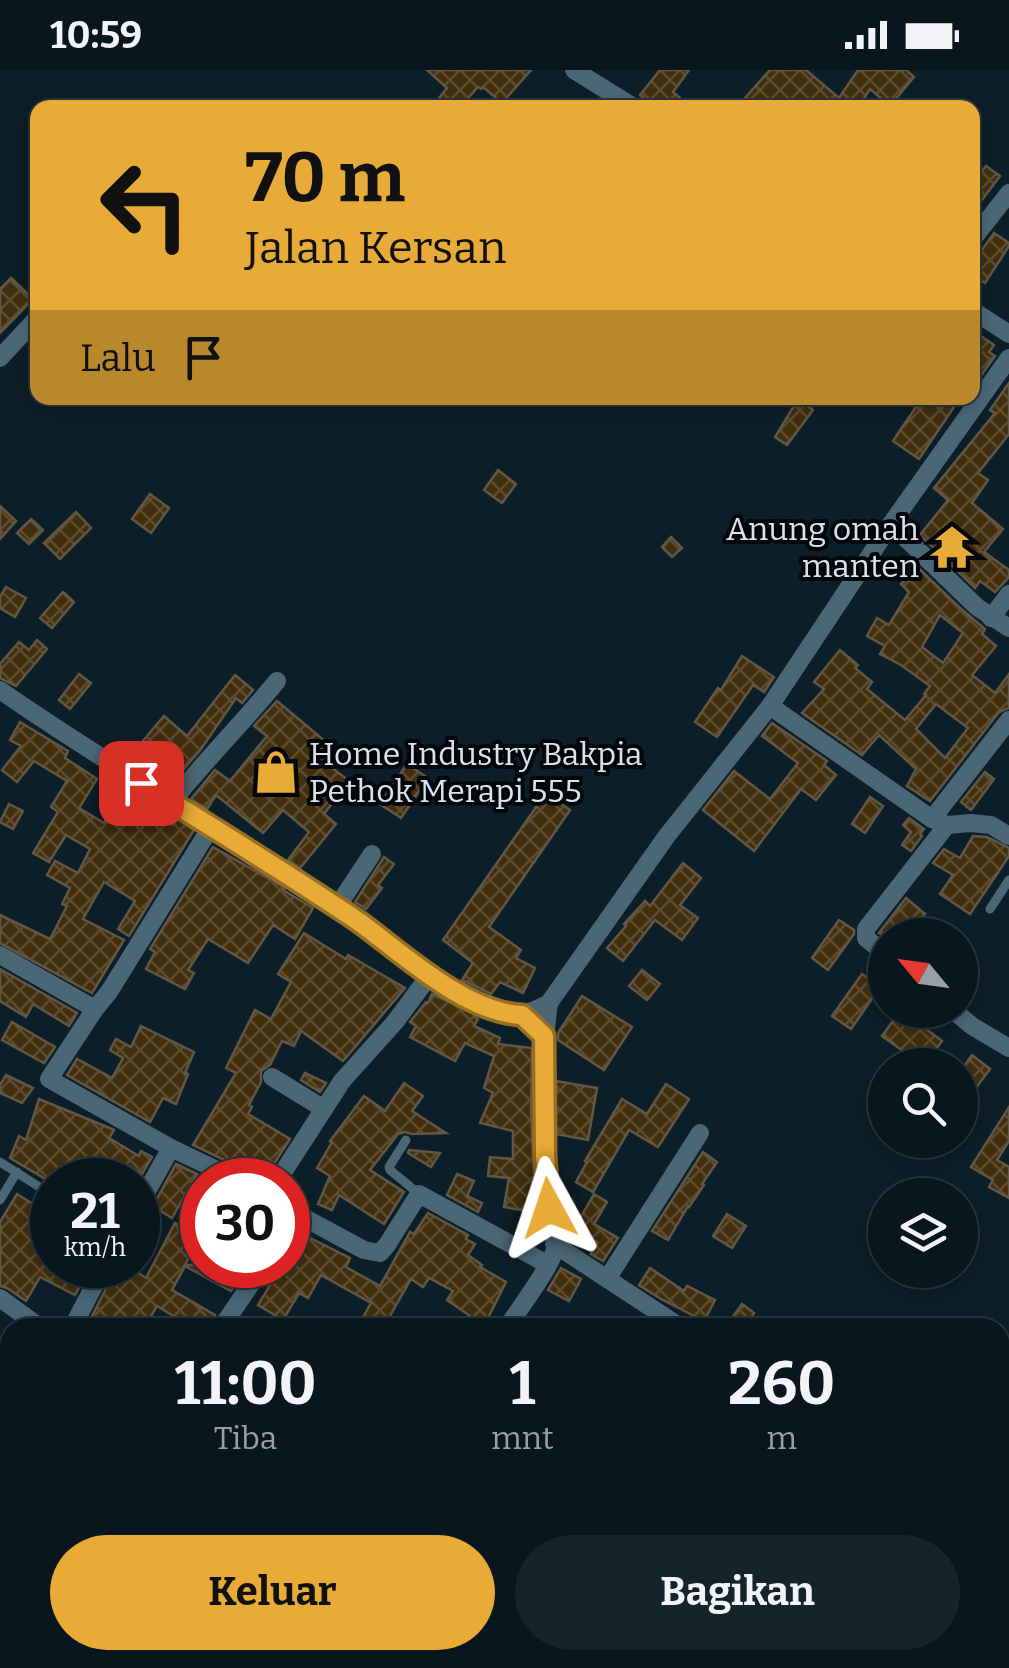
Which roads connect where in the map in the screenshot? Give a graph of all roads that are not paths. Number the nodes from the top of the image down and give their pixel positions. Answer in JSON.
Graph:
{"nodes":[{"id":1,"x":574,"y":70,"type":"edge"},
{"id":2,"x":622,"y":100,"type":"edge"},
{"id":3,"x":1009,"y":193,"type":"edge"},
{"id":4,"x":980,"y":230,"type":"edge"},
{"id":5,"x":980,"y":315,"type":"edge"},
{"id":6,"x":30,"y":326,"type":"edge"},
{"id":7,"x":1009,"y":334,"type":"edge"},
{"id":8,"x":0,"y":358,"type":"edge"},
{"id":9,"x":1009,"y":358,"type":"edge"},
{"id":10,"x":980,"y":399,"type":"edge"},
{"id":11,"x":976,"y":405,"type":"edge"},
{"id":12,"x":891,"y":524,"type":"junction"},
{"id":13,"x":1009,"y":594,"type":"edge"},
{"id":14,"x":991,"y":618,"type":"junction"},
{"id":15,"x":1009,"y":628,"type":"edge"},
{"id":16,"x":276,"y":682,"type":"dead end"},
{"id":17,"x":0,"y":690,"type":"edge"},
{"id":18,"x":770,"y":706,"type":"junction"},
{"id":19,"x":1009,"y":720,"type":"edge"},
{"id":20,"x":172,"y":802,"type":"junction"},
{"id":21,"x":939,"y":822,"type":"junction"},
{"id":22,"x":211,"y":827,"type":"junction"},
{"id":23,"x":1009,"y":836,"type":"edge"},
{"id":24,"x":372,"y":854,"type":"dead end"},
{"id":25,"x":1009,"y":880,"type":"edge"},
{"id":26,"x":337,"y":908,"type":"junction"},
{"id":27,"x":990,"y":908,"type":"dead end"},
{"id":28,"x":873,"y":918,"type":"edge"},
{"id":29,"x":0,"y":955,"type":"edge"},
{"id":30,"x":430,"y":974,"type":"junction"},
{"id":31,"x":548,"y":1003,"type":"junction"},
{"id":32,"x":94,"y":1009,"type":"junction"},
{"id":33,"x":522,"y":1015,"type":"junction"},
{"id":34,"x":975,"y":1028,"type":"edge"},
{"id":35,"x":544,"y":1036,"type":"junction"},
{"id":36,"x":1009,"y":1048,"type":"edge"},
{"id":37,"x":272,"y":1076,"type":"dead end"},
{"id":38,"x":324,"y":1109,"type":"junction"},
{"id":39,"x":700,"y":1133,"type":"dead end"},
{"id":40,"x":406,"y":1140,"type":"dead end"},
{"id":41,"x":172,"y":1148,"type":"junction"},
{"id":42,"x":193,"y":1158,"type":"edge"},
{"id":43,"x":292,"y":1158,"type":"edge"},
{"id":44,"x":0,"y":1162,"type":"edge"},
{"id":45,"x":160,"y":1169,"type":"edge"},
{"id":46,"x":17,"y":1172,"type":"junction"},
{"id":47,"x":30,"y":1181,"type":"edge"},
{"id":48,"x":419,"y":1194,"type":"junction"},
{"id":49,"x":0,"y":1200,"type":"edge"},
{"id":50,"x":310,"y":1226,"type":"edge"},
{"id":51,"x":554,"y":1244,"type":"junction"},
{"id":52,"x":547,"y":1264,"type":"junction"},
{"id":53,"x":607,"y":1279,"type":"junction"},
{"id":54,"x":93,"y":1288,"type":"edge"},
{"id":55,"x":249,"y":1288,"type":"edge"},
{"id":56,"x":0,"y":1298,"type":"edge"},
{"id":57,"x":27,"y":1318,"type":"edge"},
{"id":58,"x":77,"y":1318,"type":"edge"},
{"id":59,"x":229,"y":1318,"type":"edge"},
{"id":60,"x":513,"y":1318,"type":"edge"},
{"id":61,"x":666,"y":1318,"type":"edge"}],
"edges":[{"from":1,"to":2,"type":"street"},
{"from":3,"to":4,"type":"street"},
{"from":5,"to":7,"type":"street"},
{"from":6,"to":8,"type":"street"},
{"from":9,"to":10,"type":"street"},
{"from":11,"to":12,"type":"street"},
{"from":12,"to":14,"type":"street"},
{"from":12,"to":18,"type":"street"},
{"from":13,"to":14,"type":"street"},
{"from":14,"to":15,"type":"street"},
{"from":16,"to":20,"type":"street"},
{"from":17,"to":20,"type":"street"},
{"from":18,"to":21,"type":"street"},
{"from":18,"to":31,"type":"street"},
{"from":19,"to":21,"type":"street"},
{"from":20,"to":22,"type":"street"},
{"from":21,"to":23,"type":"street"},
{"from":21,"to":28,"type":"street"},
{"from":22,"to":26,"type":"street"},
{"from":22,"to":32,"type":"street"},
{"from":24,"to":26,"type":"street"},
{"from":25,"to":27,"type":"lane"},
{"from":26,"to":30,"type":"street"},
{"from":29,"to":32,"type":"street"},
{"from":30,"to":33,"type":"street"},
{"from":30,"to":38,"type":"street"},
{"from":31,"to":33,"type":"street"},
{"from":31,"to":35,"type":"street"},
{"from":32,"to":41,"type":"street"},
{"from":33,"to":35,"type":"street"},
{"from":34,"to":36,"type":"street"},
{"from":35,"to":51,"type":"street"},
{"from":37,"to":38,"type":"street"},
{"from":38,"to":43,"type":"street"},
{"from":39,"to":53,"type":"street"},
{"from":40,"to":48,"type":"lane"},
{"from":41,"to":42,"type":"street"},
{"from":41,"to":45,"type":"street"},
{"from":44,"to":46,"type":"lane"},
{"from":46,"to":47,"type":"lane"},
{"from":46,"to":49,"type":"lane"},
{"from":48,"to":50,"type":"street"},
{"from":48,"to":52,"type":"street"},
{"from":51,"to":52,"type":"street"},
{"from":51,"to":53,"type":"street"},
{"from":52,"to":60,"type":"street"},
{"from":53,"to":61,"type":"street"},
{"from":54,"to":58,"type":"street"},
{"from":55,"to":59,"type":"street"},
{"from":56,"to":57,"type":"street"}]}
